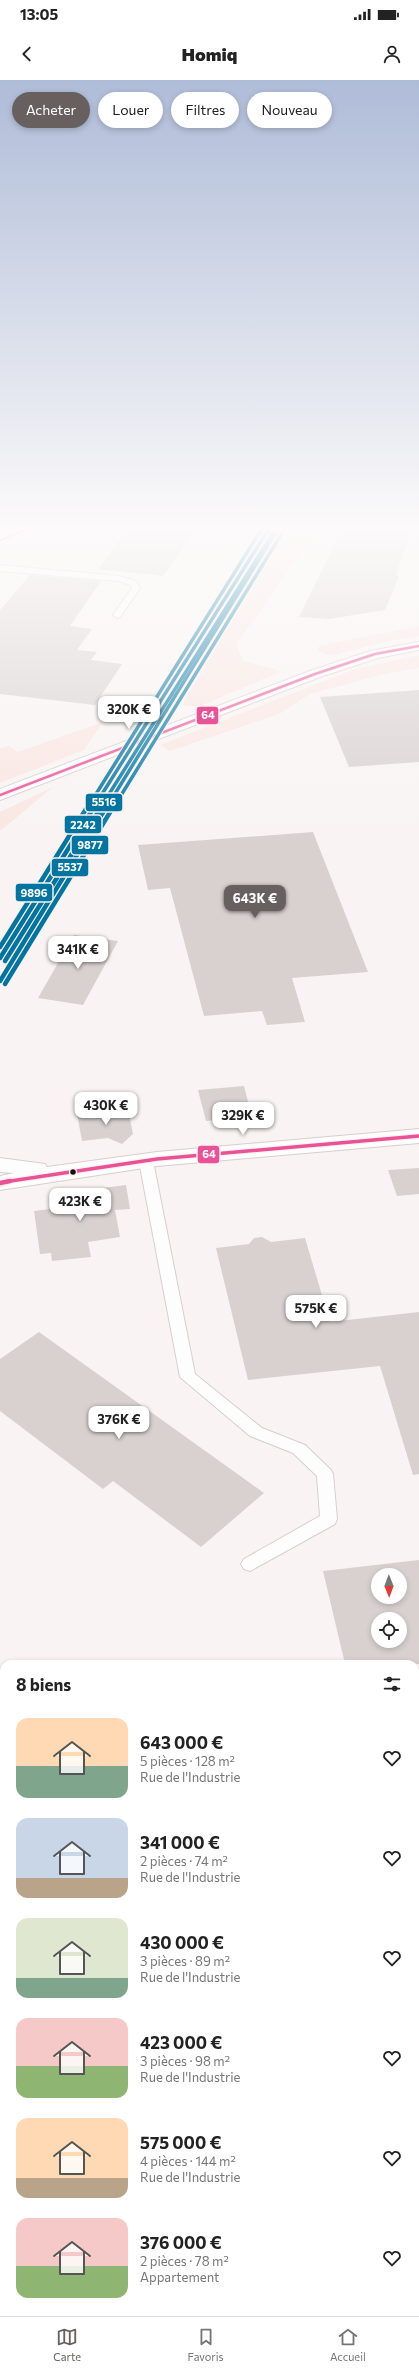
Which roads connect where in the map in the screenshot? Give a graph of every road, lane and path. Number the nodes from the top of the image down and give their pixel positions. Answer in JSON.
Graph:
{"nodes":[{"id":1,"x":419,"y":646,"type":"edge"},
{"id":2,"x":0,"y":795,"type":"edge"},
{"id":3,"x":419,"y":1136,"type":"edge"},
{"id":4,"x":146,"y":1161,"type":"junction"},
{"id":5,"x":0,"y":1164,"type":"edge"},
{"id":6,"x":54,"y":1172,"type":"junction"},
{"id":7,"x":0,"y":1183,"type":"edge"},
{"id":8,"x":250,"y":1564,"type":"dead end"}],
"edges":[{"from":1,"to":2,"type":"main road"},
{"from":3,"to":4,"type":"main road"},
{"from":4,"to":6,"type":"main road"},
{"from":4,"to":8,"type":"lane"},
{"from":5,"to":6,"type":"main road"},
{"from":6,"to":7,"type":"main road"}]}
